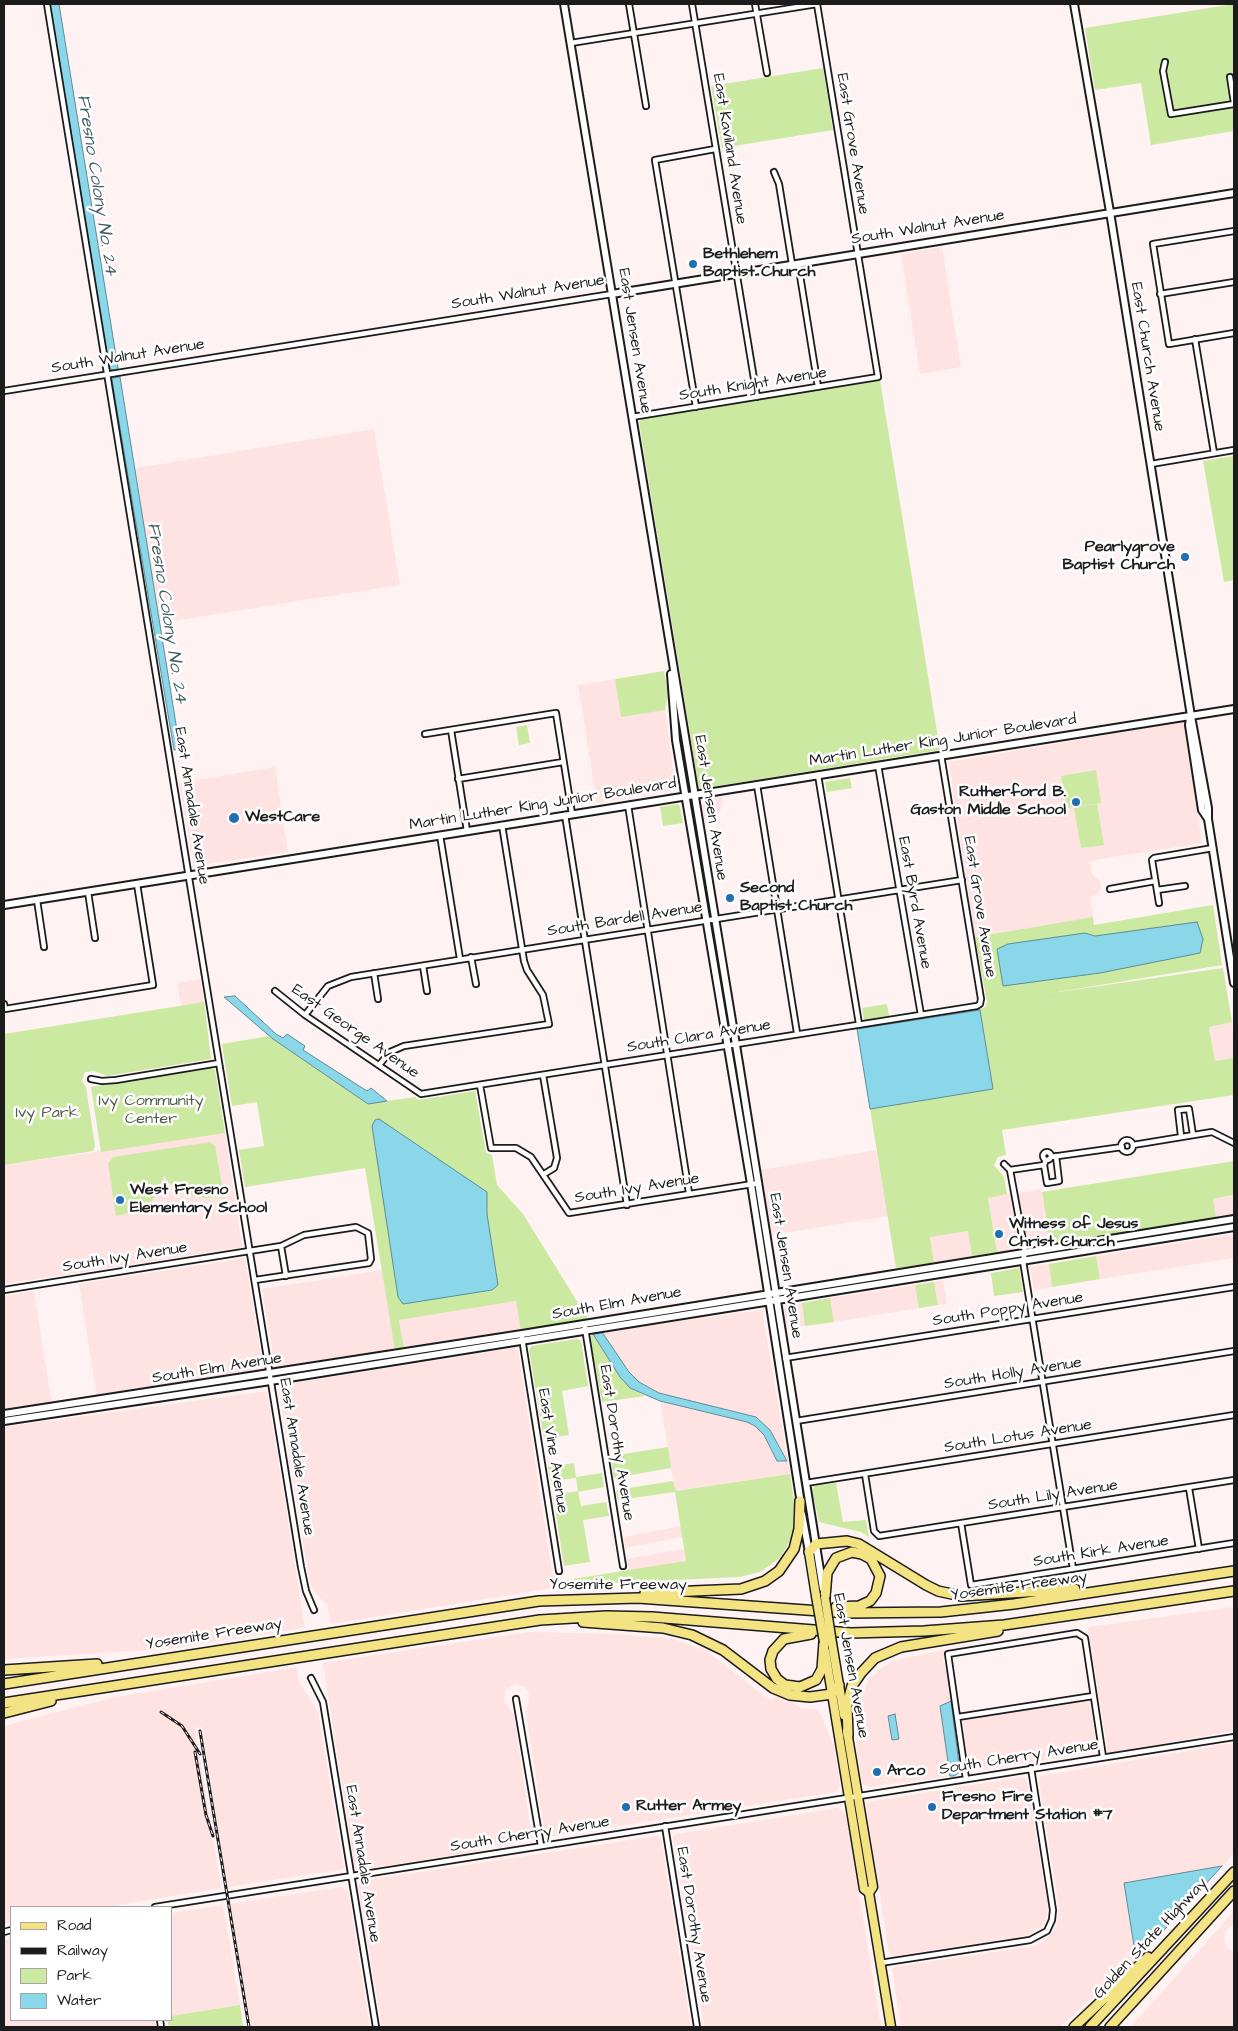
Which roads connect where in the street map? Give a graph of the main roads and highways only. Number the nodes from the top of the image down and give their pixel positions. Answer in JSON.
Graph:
{"nodes":[{"id":1,"x":800,"y":1501,"type":"road end"},
{"id":2,"x":809,"y":1552,"type":"joint"},
{"id":3,"x":1234,"y":1570,"type":"edge"},
{"id":4,"x":1135,"y":1585,"type":"junction"},
{"id":5,"x":1234,"y":1591,"type":"edge"},
{"id":6,"x":820,"y":1597,"type":"junction"},
{"id":7,"x":602,"y":1598,"type":"junction"},
{"id":8,"x":788,"y":1609,"type":"junction"},
{"id":9,"x":1108,"y":1610,"type":"junction"},
{"id":10,"x":540,"y":1620,"type":"junction"},
{"id":11,"x":839,"y":1632,"type":"junction"},
{"id":12,"x":828,"y":1642,"type":"junction"},
{"id":13,"x":140,"y":1662,"type":"junction"},
{"id":14,"x":4,"y":1670,"type":"edge"},
{"id":15,"x":4,"y":1684,"type":"edge"},
{"id":16,"x":119,"y":1685,"type":"junction"},
{"id":17,"x":839,"y":1685,"type":"junction"},
{"id":18,"x":832,"y":1694,"type":"junction"},
{"id":19,"x":4,"y":1703,"type":"edge"},
{"id":20,"x":4,"y":1713,"type":"edge"},
{"id":21,"x":848,"y":1735,"type":"junction"},
{"id":22,"x":1234,"y":1872,"type":"edge"},
{"id":23,"x":1234,"y":1891,"type":"edge"},
{"id":24,"x":869,"y":1893,"type":"junction"},
{"id":25,"x":1204,"y":1903,"type":"junction"},
{"id":26,"x":891,"y":2027,"type":"edge"},
{"id":27,"x":1074,"y":2027,"type":"edge"},
{"id":28,"x":1090,"y":2027,"type":"edge"},
{"id":29,"x":1110,"y":2027,"type":"edge"}],
"edges":[{"from":1,"to":7,"type":"highway"},
{"from":2,"to":4,"type":"highway"},
{"from":2,"to":6,"type":"main road","name":"East Jensen Avenue"},
{"from":3,"to":4,"type":"highway","name":"Yosemite Freeway"},
{"from":4,"to":8,"type":"highway","name":"Yosemite Freeway"},
{"from":5,"to":9,"type":"highway","name":"Yosemite Freeway"},
{"from":6,"to":8,"type":"highway"},
{"from":6,"to":12,"type":"main road","name":"East Jensen Avenue","bridge":true},
{"from":7,"to":8,"type":"highway","name":"Yosemite Freeway"},
{"from":7,"to":13,"type":"highway","name":"Yosemite Freeway"},
{"from":9,"to":11,"type":"highway","name":"Yosemite Freeway"},
{"from":9,"to":21,"type":"highway"},
{"from":10,"to":11,"type":"highway","name":"Yosemite Freeway"},
{"from":10,"to":16,"type":"highway","name":"Yosemite Freeway"},
{"from":10,"to":18,"type":"highway"},
{"from":11,"to":12,"type":"highway"},
{"from":12,"to":17,"type":"main road","name":"East Jensen Avenue"},
{"from":12,"to":18,"type":"main road","name":"East Jensen Avenue"},
{"from":13,"to":14,"type":"highway"},
{"from":13,"to":15,"type":"highway","name":"Yosemite Freeway"},
{"from":16,"to":19,"type":"highway","name":"Yosemite Freeway"},
{"from":16,"to":20,"type":"highway"},
{"from":17,"to":18,"type":"highway"},
{"from":17,"to":21,"type":"main road","name":"East Jensen Avenue"},
{"from":18,"to":24,"type":"main road","name":"East Jensen Avenue"},
{"from":21,"to":24,"type":"main road","name":"East Jensen Avenue"},
{"from":22,"to":25,"type":"highway","name":"Golden State Highway"},
{"from":23,"to":29,"type":"highway","name":"Golden State Highway"},
{"from":24,"to":26,"type":"main road","name":"East Jensen Avenue"},
{"from":25,"to":27,"type":"highway"},
{"from":25,"to":28,"type":"highway","name":"Golden State Highway"}]}
